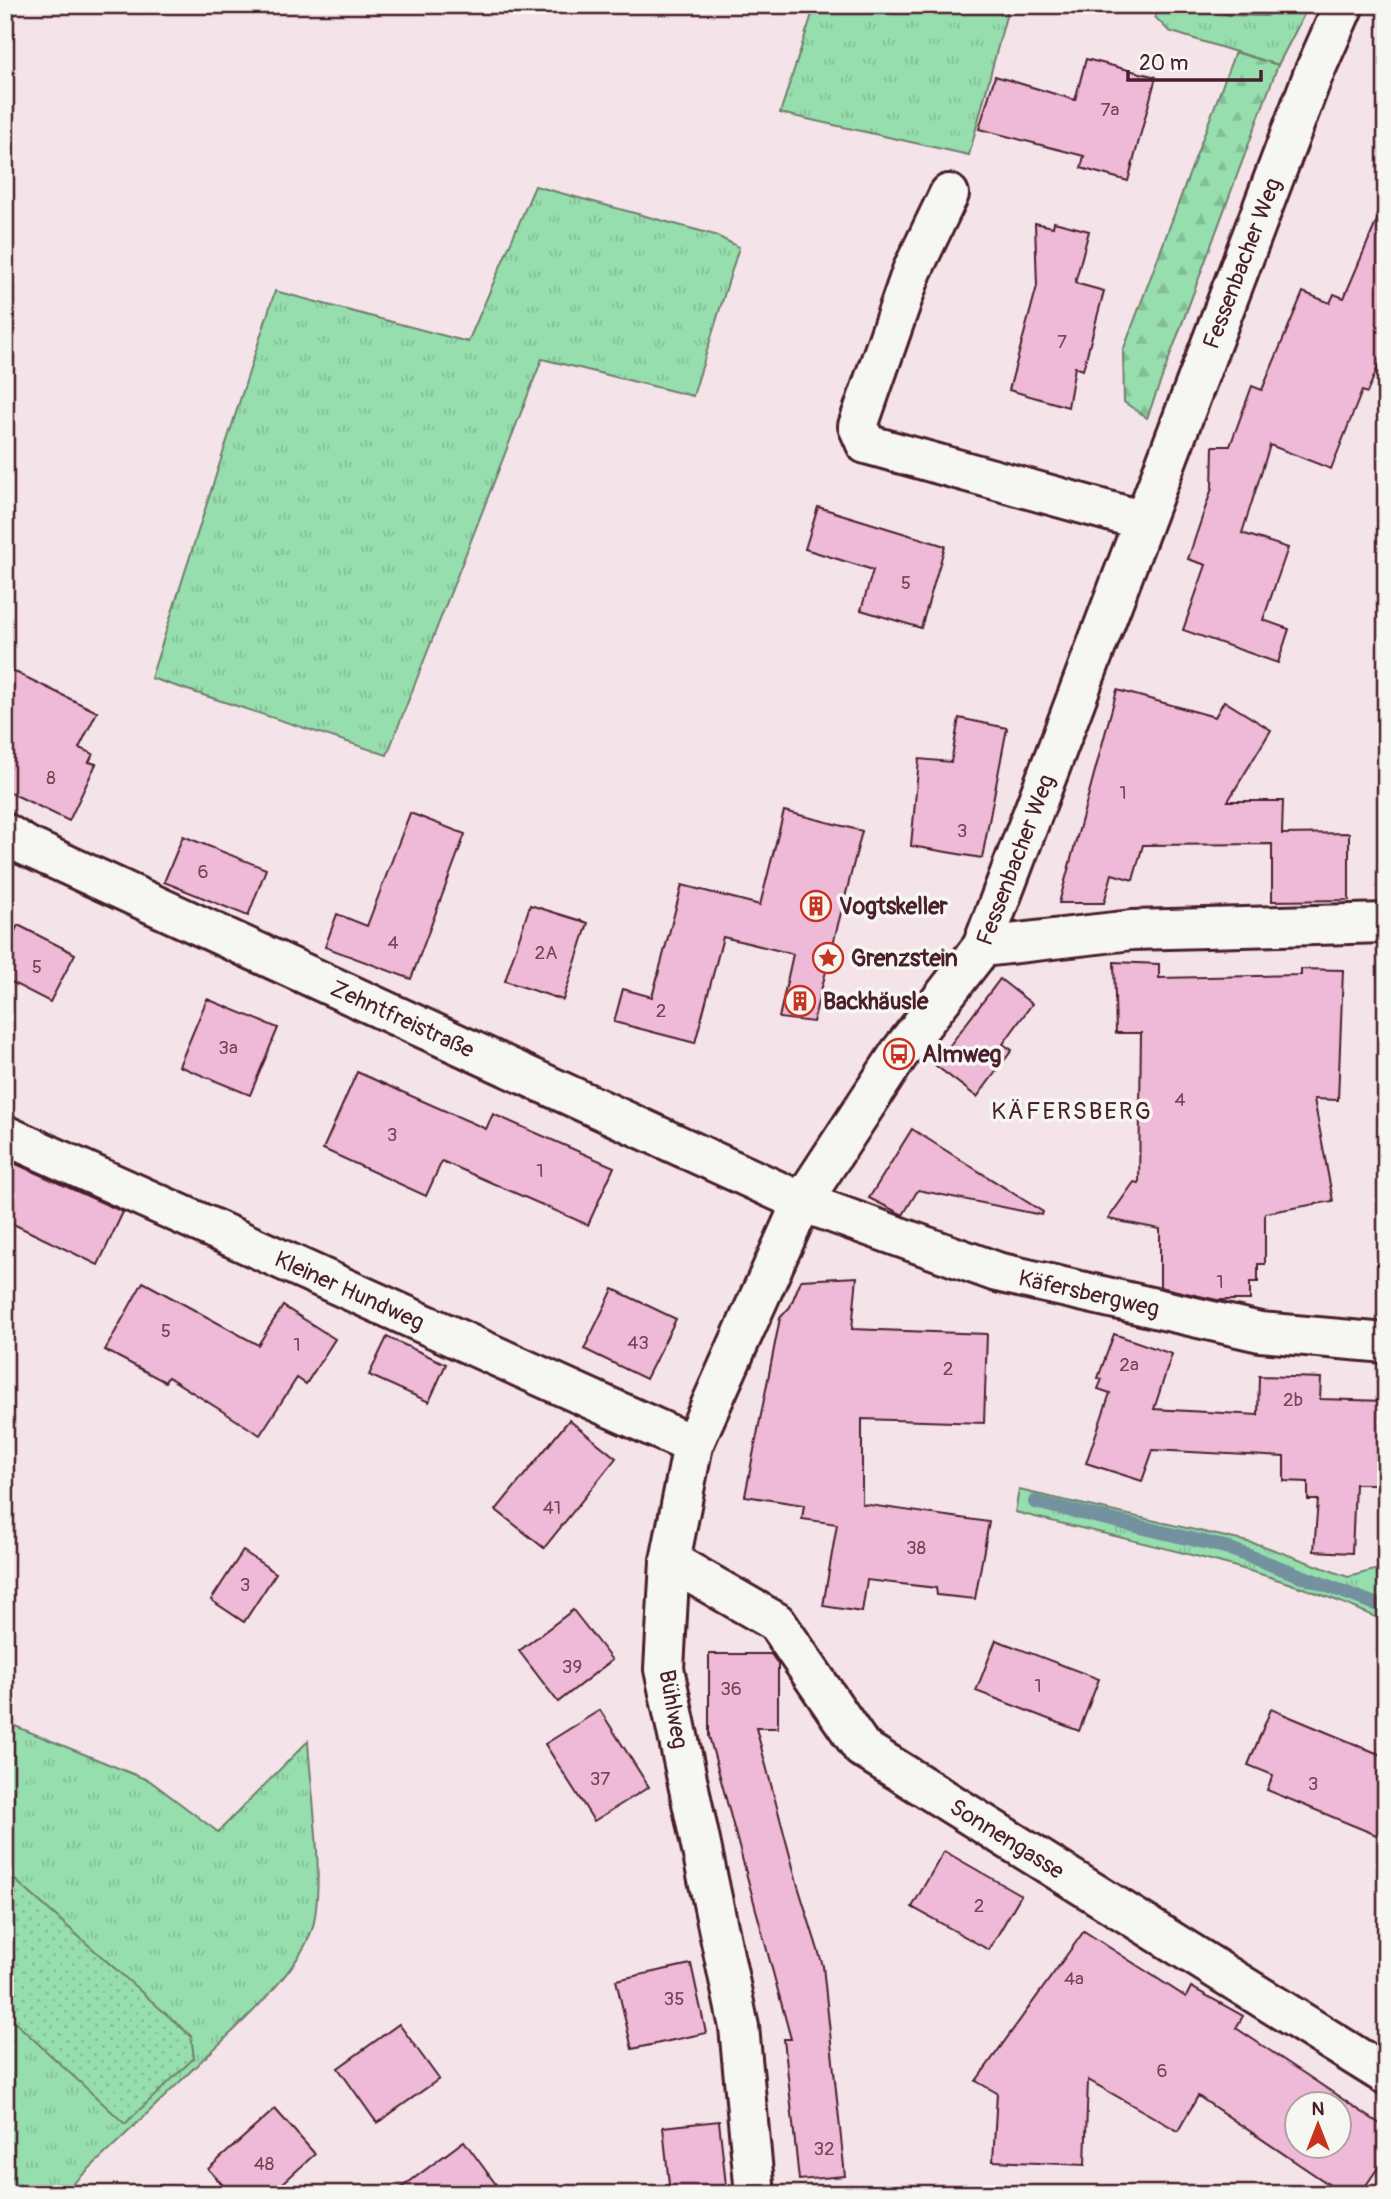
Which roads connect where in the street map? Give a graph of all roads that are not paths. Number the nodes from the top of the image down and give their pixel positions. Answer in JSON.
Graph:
{"nodes":[{"id":1,"x":1344,"y":5,"type":"edge"},
{"id":2,"x":949,"y":194,"type":"dead end"},
{"id":3,"x":1141,"y":520,"type":"junction"},
{"id":4,"x":5,"y":833,"type":"edge"},
{"id":5,"x":1386,"y":923,"type":"edge"},
{"id":6,"x":982,"y":947,"type":"junction"},
{"id":7,"x":5,"y":1135,"type":"edge"},
{"id":8,"x":802,"y":1202,"type":"junction"},
{"id":9,"x":1386,"y":1343,"type":"edge"},
{"id":10,"x":693,"y":1445,"type":"junction"},
{"id":11,"x":670,"y":1561,"type":"junction"},
{"id":12,"x":1386,"y":2076,"type":"edge"},
{"id":13,"x":755,"y":2194,"type":"edge"}],
"edges":[{"from":1,"to":3,"type":"street","name":"Fessenbacher Weg"},
{"from":2,"to":3,"type":"street"},
{"from":3,"to":6,"type":"street","name":"Fessenbacher Weg"},
{"from":4,"to":8,"type":"street","name":"Zehntfreistraße"},
{"from":5,"to":6,"type":"street"},
{"from":6,"to":8,"type":"street","name":"Fessenbacher Weg"},
{"from":7,"to":10,"type":"street","name":"Kleiner Hundweg"},
{"from":8,"to":9,"type":"street","name":"Käfersbergweg"},
{"from":8,"to":10,"type":"street","name":"Bühlweg"},
{"from":10,"to":11,"type":"street","name":"Bühlweg"},
{"from":11,"to":12,"type":"street","name":"Sonnengasse"},
{"from":11,"to":13,"type":"street","name":"Bühlweg"}]}
